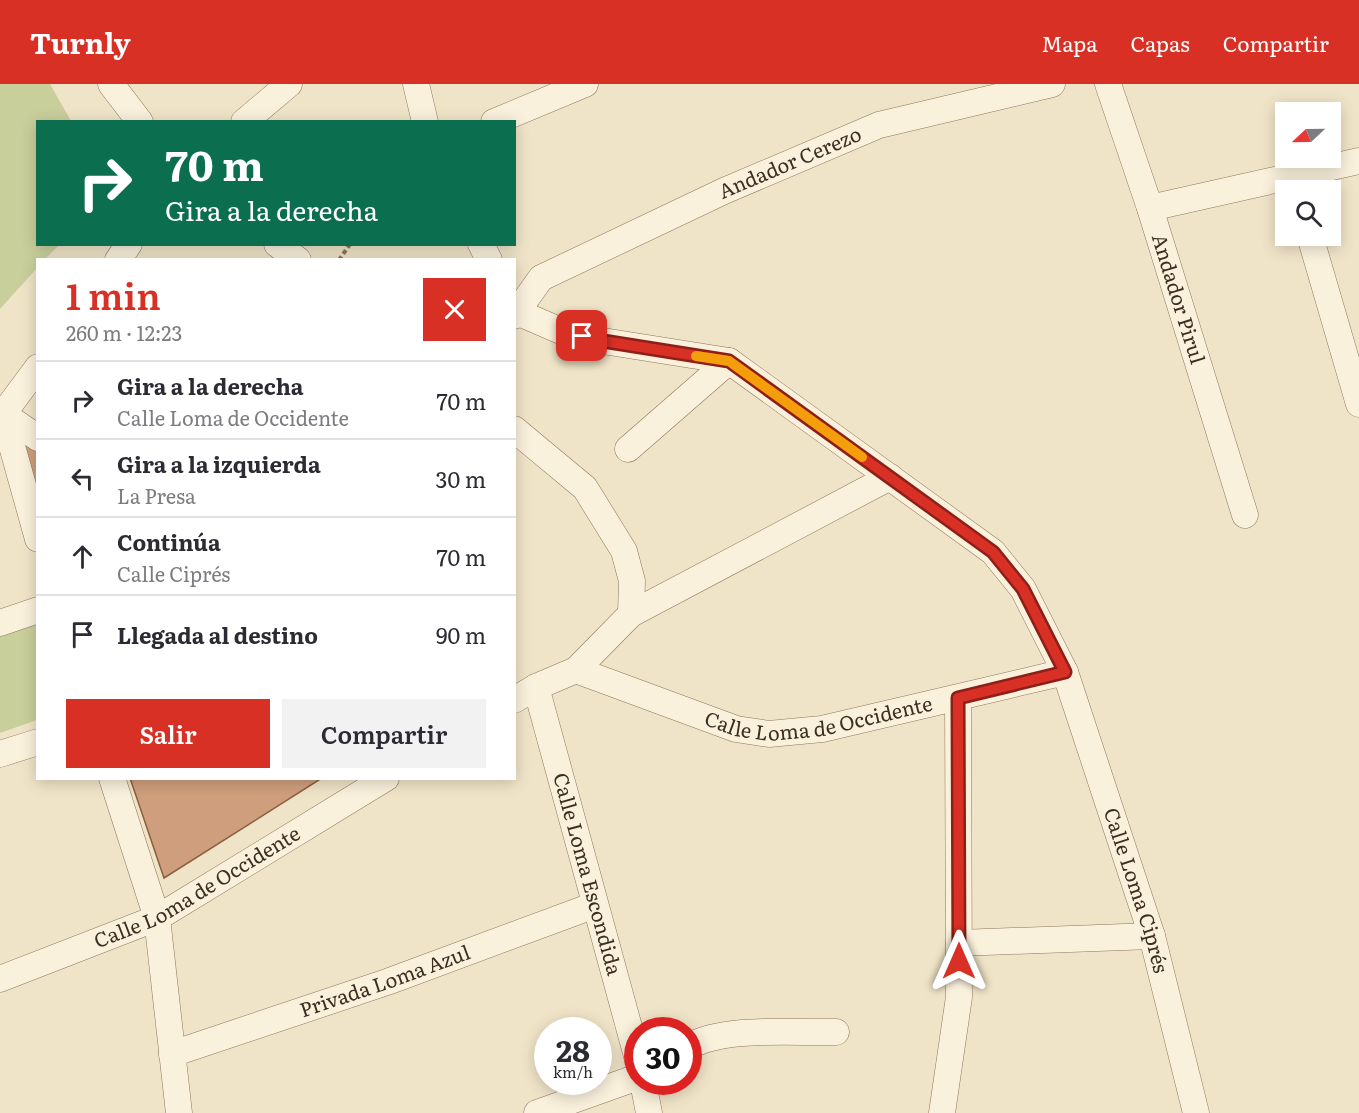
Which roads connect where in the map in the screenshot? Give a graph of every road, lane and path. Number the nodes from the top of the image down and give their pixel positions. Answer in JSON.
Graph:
{"nodes":[{"id":1,"x":111,"y":84,"type":"edge"},
{"id":2,"x":289,"y":84,"type":"edge"},
{"id":3,"x":416,"y":84,"type":"edge"},
{"id":4,"x":585,"y":84,"type":"edge"},
{"id":5,"x":1052,"y":84,"type":"edge"},
{"id":6,"x":1108,"y":84,"type":"edge"},
{"id":7,"x":138,"y":120,"type":"edge"},
{"id":8,"x":246,"y":120,"type":"edge"},
{"id":9,"x":425,"y":120,"type":"edge"},
{"id":10,"x":499,"y":120,"type":"edge"},
{"id":11,"x":1359,"y":160,"type":"edge"},
{"id":12,"x":1306,"y":180,"type":"edge"},
{"id":13,"x":1275,"y":187,"type":"edge"},
{"id":14,"x":1150,"y":208,"type":"junction"},
{"id":15,"x":280,"y":246,"type":"edge"},
{"id":16,"x":1313,"y":246,"type":"edge"},
{"id":17,"x":295,"y":258,"type":"edge"},
{"id":18,"x":516,"y":311,"type":"edge"},
{"id":19,"x":516,"y":312,"type":"edge"},
{"id":20,"x":729,"y":361,"type":"junction"},
{"id":21,"x":36,"y":369,"type":"edge"},
{"id":22,"x":1359,"y":404,"type":"edge"},
{"id":23,"x":1,"y":413,"type":"edge"},
{"id":24,"x":516,"y":431,"type":"edge"},
{"id":25,"x":36,"y":437,"type":"edge"},
{"id":26,"x":628,"y":449,"type":"dead end"},
{"id":27,"x":890,"y":477,"type":"junction"},
{"id":28,"x":1245,"y":515,"type":"dead end"},
{"id":29,"x":36,"y":531,"type":"edge"},
{"id":30,"x":36,"y":611,"type":"edge"},
{"id":31,"x":631,"y":614,"type":"junction"},
{"id":32,"x":0,"y":623,"type":"edge"},
{"id":33,"x":576,"y":670,"type":"junction"},
{"id":34,"x":1065,"y":672,"type":"junction"},
{"id":35,"x":525,"y":693,"type":"edge"},
{"id":36,"x":958,"y":698,"type":"junction"},
{"id":37,"x":36,"y":743,"type":"edge"},
{"id":38,"x":0,"y":754,"type":"edge"},
{"id":39,"x":113,"y":780,"type":"edge"},
{"id":40,"x":383,"y":780,"type":"edge"},
{"id":41,"x":595,"y":905,"type":"junction"},
{"id":42,"x":158,"y":918,"type":"junction"},
{"id":43,"x":1152,"y":936,"type":"junction"},
{"id":44,"x":959,"y":943,"type":"junction"},
{"id":45,"x":0,"y":979,"type":"edge"},
{"id":46,"x":626,"y":1017,"type":"edge"},
{"id":47,"x":836,"y":1032,"type":"dead end"},
{"id":48,"x":702,"y":1041,"type":"edge"},
{"id":49,"x":172,"y":1054,"type":"junction"},
{"id":50,"x":624,"y":1082,"type":"edge"},
{"id":51,"x":646,"y":1095,"type":"edge"},
{"id":52,"x":179,"y":1113,"type":"edge"},
{"id":53,"x":537,"y":1113,"type":"edge"},
{"id":54,"x":649,"y":1113,"type":"edge"},
{"id":55,"x":942,"y":1113,"type":"edge"},
{"id":56,"x":1196,"y":1113,"type":"edge"}],
"edges":[{"from":1,"to":7,"type":"street"},
{"from":2,"to":8,"type":"street"},
{"from":3,"to":9,"type":"street"},
{"from":4,"to":10,"type":"street"},
{"from":5,"to":18,"type":"street","name":"Andador Cerezo"},
{"from":6,"to":14,"type":"street","name":"Andador Pirul"},
{"from":11,"to":12,"type":"street"},
{"from":13,"to":14,"type":"street"},
{"from":14,"to":28,"type":"street","name":"Andador Pirul"},
{"from":15,"to":17,"type":"street"},
{"from":16,"to":22,"type":"street"},
{"from":19,"to":20,"type":"street"},
{"from":20,"to":26,"type":"street"},
{"from":20,"to":27,"type":"street","name":"Calle Loma Ciprés"},
{"from":21,"to":23,"type":"street"},
{"from":23,"to":25,"type":"street"},
{"from":23,"to":29,"type":"street"},
{"from":24,"to":31,"type":"street"},
{"from":27,"to":31,"type":"street"},
{"from":27,"to":34,"type":"street","name":"Calle Loma Ciprés"},
{"from":30,"to":32,"type":"street"},
{"from":31,"to":33,"type":"street"},
{"from":33,"to":35,"type":"street"},
{"from":33,"to":36,"type":"street","name":"Calle Loma de Occidente"},
{"from":34,"to":36,"type":"street","name":"Calle Loma de Occidente"},
{"from":34,"to":43,"type":"street","name":"Calle Loma Ciprés"},
{"from":35,"to":41,"type":"street","name":"Calle Loma Escondida"},
{"from":36,"to":44,"type":"street"},
{"from":37,"to":38,"type":"street"},
{"from":39,"to":42,"type":"street"},
{"from":40,"to":42,"type":"street","name":"Calle Loma de Occidente"},
{"from":41,"to":46,"type":"street","name":"Calle Loma Escondida"},
{"from":41,"to":49,"type":"street","name":"Privada Loma Azul"},
{"from":42,"to":45,"type":"street","name":"Calle Loma de Occidente"},
{"from":42,"to":49,"type":"street"},
{"from":43,"to":44,"type":"street"},
{"from":43,"to":56,"type":"street","name":"Calle Loma Ciprés"},
{"from":44,"to":55,"type":"street"},
{"from":47,"to":48,"type":"street"},
{"from":49,"to":52,"type":"street"},
{"from":50,"to":53,"type":"street"},
{"from":51,"to":54,"type":"street"}]}
